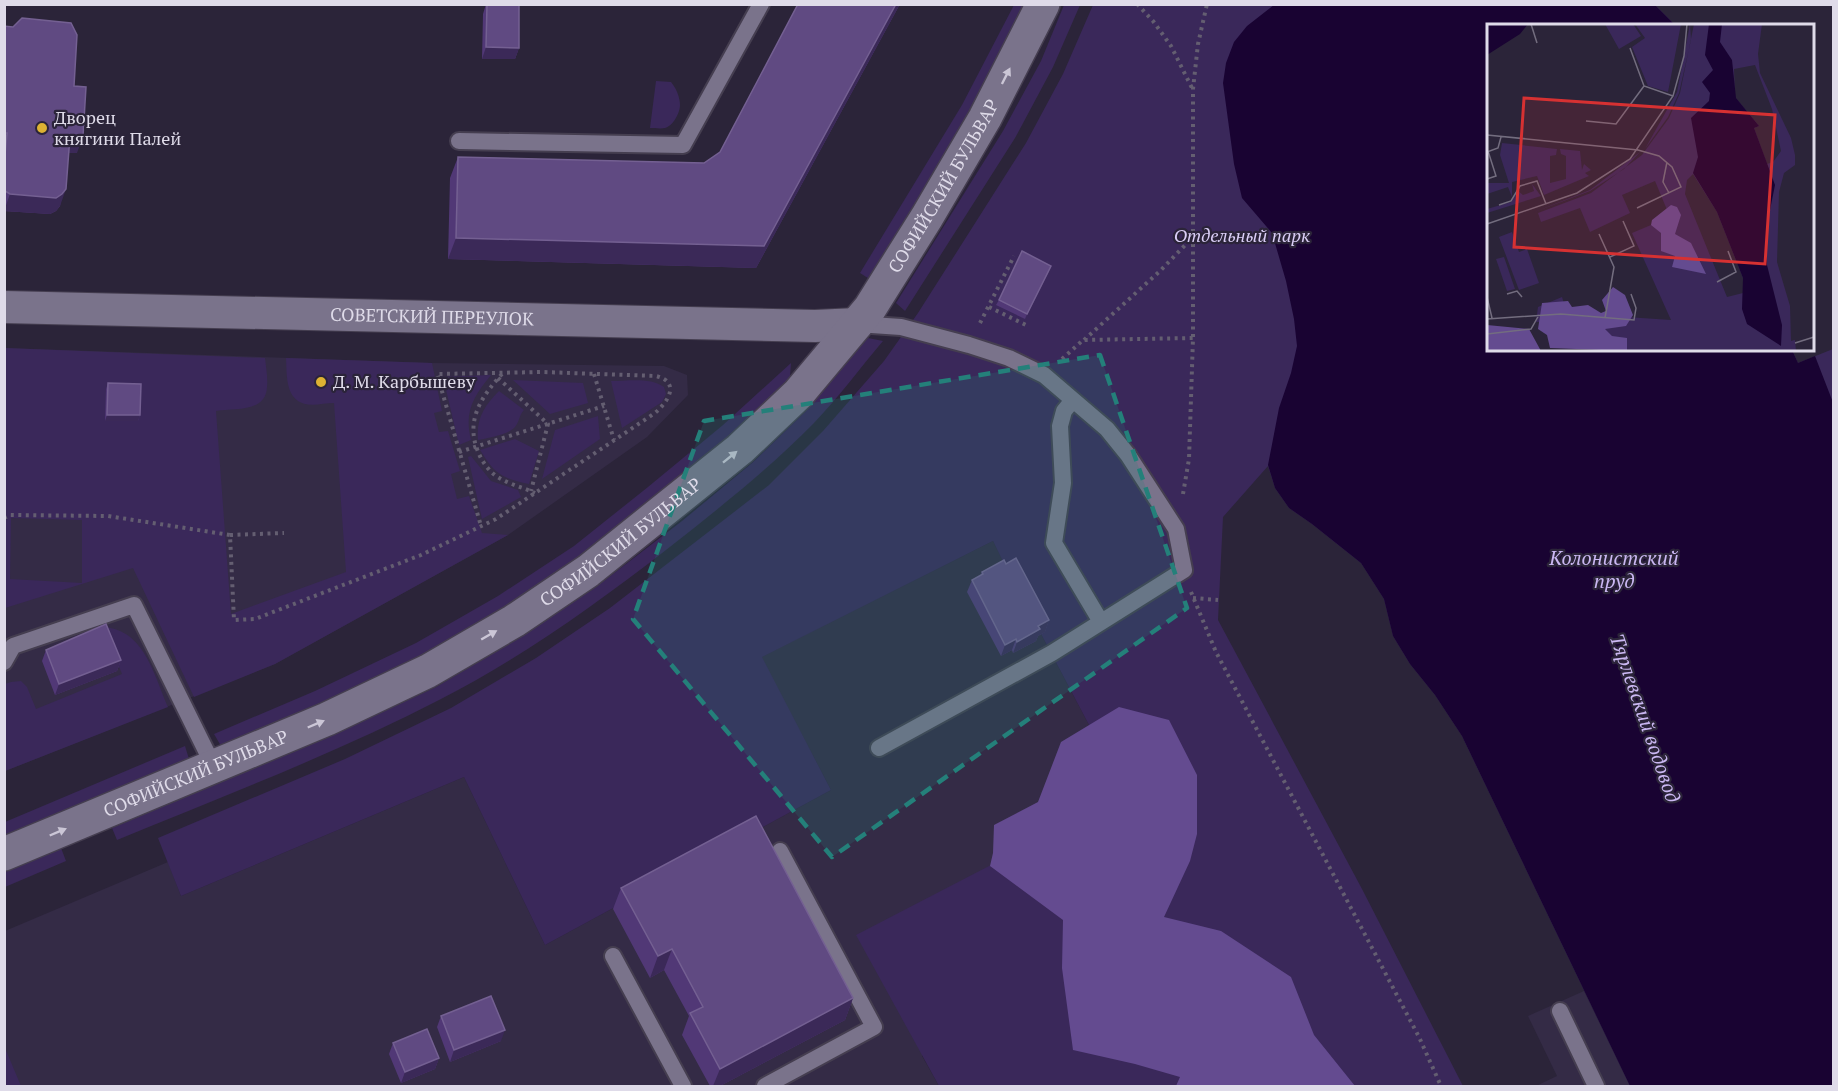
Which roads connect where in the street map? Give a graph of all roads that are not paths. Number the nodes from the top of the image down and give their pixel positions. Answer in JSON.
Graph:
{"nodes":[{"id":1,"x":761,"y":4,"type":"edge"},
{"id":2,"x":1043,"y":4,"type":"edge"},
{"id":3,"x":459,"y":141,"type":"dead end"},
{"id":4,"x":4,"y":307,"type":"edge"},
{"id":5,"x":857,"y":324,"type":"junction"},
{"id":6,"x":1073,"y":400,"type":"junction"},
{"id":7,"x":1101,"y":622,"type":"junction"},
{"id":8,"x":4,"y":662,"type":"edge"},
{"id":9,"x":879,"y":748,"type":"dead end"},
{"id":10,"x":214,"y":767,"type":"junction"},
{"id":11,"x":780,"y":851,"type":"dead end"},
{"id":12,"x":4,"y":854,"type":"edge"},
{"id":13,"x":613,"y":956,"type":"dead end"},
{"id":14,"x":1560,"y":1011,"type":"dead end"},
{"id":15,"x":683,"y":1086,"type":"edge"},
{"id":16,"x":765,"y":1086,"type":"edge"},
{"id":17,"x":1596,"y":1086,"type":"edge"}],
"edges":[{"from":1,"to":3,"type":"lane"},
{"from":5,"to":2,"type":"street","name":"СОФИЙСКИЙ БУЛЬВАР","one_way":true},
{"from":4,"to":5,"type":"street","name":"СОВЕТСКИЙ ПЕРЕУЛОК"},
{"from":5,"to":6,"type":"lane"},
{"from":10,"to":5,"type":"street","name":"СОФИЙСКИЙ БУЛЬВАР","one_way":true},
{"from":6,"to":7,"type":"lane"},
{"from":6,"to":7,"type":"lane"},
{"from":7,"to":9,"type":"lane"},
{"from":8,"to":10,"type":"lane"},
{"from":12,"to":10,"type":"street","name":"СОФИЙСКИЙ БУЛЬВАР","one_way":true},
{"from":11,"to":16,"type":"lane"},
{"from":13,"to":15,"type":"lane"},
{"from":14,"to":17,"type":"lane"}]}
